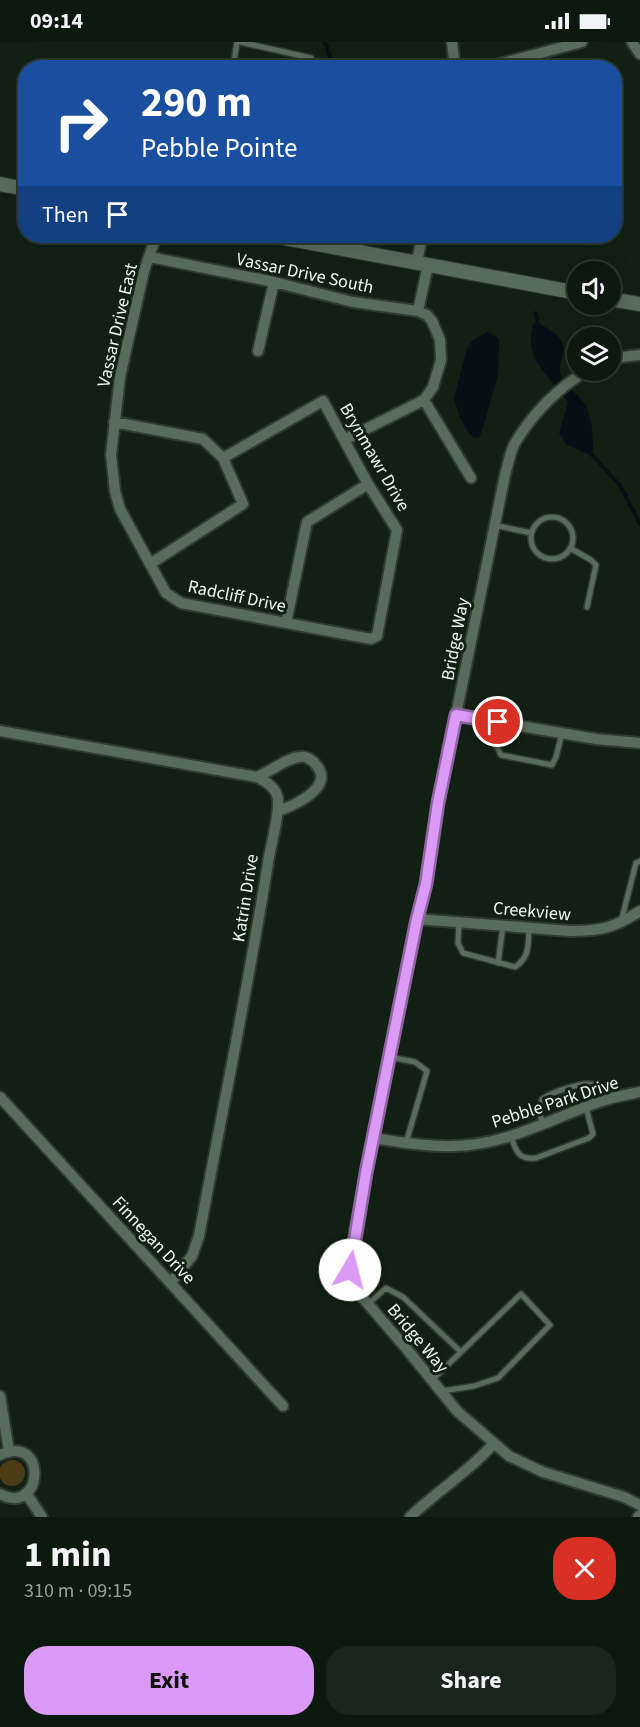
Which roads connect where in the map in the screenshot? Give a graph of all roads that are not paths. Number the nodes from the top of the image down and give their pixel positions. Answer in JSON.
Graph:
{"nodes":[{"id":1,"x":239,"y":42,"type":"edge"},
{"id":2,"x":452,"y":42,"type":"edge"},
{"id":3,"x":582,"y":42,"type":"edge"},
{"id":4,"x":632,"y":42,"type":"edge"},
{"id":5,"x":640,"y":54,"type":"edge"},
{"id":6,"x":235,"y":60,"type":"edge"},
{"id":7,"x":313,"y":60,"type":"edge"},
{"id":8,"x":454,"y":60,"type":"edge"},
{"id":9,"x":514,"y":60,"type":"edge"},
{"id":10,"x":1,"y":187,"type":"edge"},
{"id":11,"x":18,"y":188,"type":"edge"},
{"id":12,"x":154,"y":243,"type":"edge"},
{"id":13,"x":325,"y":243,"type":"edge"},
{"id":14,"x":422,"y":243,"type":"edge"},
{"id":15,"x":150,"y":257,"type":"junction"},
{"id":16,"x":422,"y":263,"type":"junction"},
{"id":17,"x":274,"y":282,"type":"junction"},
{"id":18,"x":567,"y":291,"type":"edge"},
{"id":19,"x":621,"y":301,"type":"edge"},
{"id":20,"x":640,"y":304,"type":"edge"},
{"id":21,"x":418,"y":311,"type":"junction"},
{"id":22,"x":258,"y":351,"type":"dead end"},
{"id":23,"x":640,"y":356,"type":"edge"},
{"id":24,"x":621,"y":357,"type":"edge"},
{"id":25,"x":570,"y":381,"type":"edge"},
{"id":26,"x":424,"y":400,"type":"junction"},
{"id":27,"x":114,"y":422,"type":"junction"},
{"id":28,"x":346,"y":439,"type":"junction"},
{"id":29,"x":223,"y":458,"type":"junction"},
{"id":30,"x":471,"y":478,"type":"dead end"},
{"id":31,"x":368,"y":484,"type":"junction"},
{"id":32,"x":494,"y":525,"type":"junction"},
{"id":33,"x":398,"y":530,"type":"joint"},
{"id":34,"x":531,"y":534,"type":"junction"},
{"id":35,"x":570,"y":548,"type":"junction"},
{"id":36,"x":150,"y":564,"type":"junction"},
{"id":37,"x":587,"y":607,"type":"dead end"},
{"id":38,"x":286,"y":623,"type":"junction"},
{"id":39,"x":456,"y":715,"type":"junction"},
{"id":40,"x":498,"y":722,"type":"junction"},
{"id":41,"x":0,"y":731,"type":"edge"},
{"id":42,"x":562,"y":733,"type":"junction"},
{"id":43,"x":640,"y":743,"type":"edge"},
{"id":44,"x":257,"y":777,"type":"junction"},
{"id":45,"x":278,"y":811,"type":"junction"},
{"id":46,"x":640,"y":861,"type":"edge"},
{"id":47,"x":640,"y":911,"type":"edge"},
{"id":48,"x":417,"y":919,"type":"junction"},
{"id":49,"x":459,"y":922,"type":"junction"},
{"id":50,"x":621,"y":923,"type":"junction"},
{"id":51,"x":503,"y":925,"type":"junction"},
{"id":52,"x":529,"y":927,"type":"junction"},
{"id":53,"x":498,"y":963,"type":"junction"},
{"id":54,"x":389,"y":1057,"type":"junction"},
{"id":55,"x":640,"y":1092,"type":"edge"},
{"id":56,"x":0,"y":1097,"type":"edge"},
{"id":57,"x":610,"y":1098,"type":"junction"},
{"id":58,"x":586,"y":1107,"type":"junction"},
{"id":59,"x":543,"y":1124,"type":"junction"},
{"id":60,"x":511,"y":1136,"type":"junction"},
{"id":61,"x":373,"y":1138,"type":"junction"},
{"id":62,"x":406,"y":1143,"type":"junction"},
{"id":63,"x":171,"y":1282,"type":"junction"},
{"id":64,"x":368,"y":1304,"type":"junction"},
{"id":65,"x":461,"y":1352,"type":"junction"},
{"id":66,"x":432,"y":1380,"type":"junction"},
{"id":67,"x":441,"y":1392,"type":"junction"},
{"id":68,"x":0,"y":1396,"type":"edge"},
{"id":69,"x":283,"y":1406,"type":"dead end"},
{"id":70,"x":494,"y":1443,"type":"junction"},
{"id":71,"x":5,"y":1453,"type":"edge"},
{"id":72,"x":26,"y":1493,"type":"junction"},
{"id":73,"x":0,"y":1494,"type":"edge"},
{"id":74,"x":640,"y":1505,"type":"edge"},
{"id":75,"x":42,"y":1517,"type":"edge"},
{"id":76,"x":410,"y":1517,"type":"edge"}],
"edges":[{"from":1,"to":6,"type":"lane"},
{"from":1,"to":7,"type":"lane"},
{"from":2,"to":8,"type":"street"},
{"from":3,"to":9,"type":"street"},
{"from":4,"to":5,"type":"street"},
{"from":10,"to":11,"type":"street"},
{"from":12,"to":15,"type":"street","name":"Vassar Drive East"},
{"from":13,"to":16,"type":"street"},
{"from":14,"to":16,"type":"street"},
{"from":15,"to":17,"type":"street","name":"Vassar Drive South"},
{"from":15,"to":27,"type":"street","name":"Vassar Drive East"},
{"from":16,"to":18,"type":"street"},
{"from":16,"to":21,"type":"street"},
{"from":17,"to":21,"type":"street","name":"Vassar Drive South"},
{"from":17,"to":22,"type":"street"},
{"from":19,"to":20,"type":"street"},
{"from":21,"to":26,"type":"street"},
{"from":23,"to":24,"type":"street"},
{"from":25,"to":32,"type":"street","name":"Bridge Way"},
{"from":26,"to":28,"type":"street"},
{"from":26,"to":30,"type":"street"},
{"from":27,"to":29,"type":"street"},
{"from":27,"to":36,"type":"street","name":"Radcliff Drive"},
{"from":28,"to":29,"type":"street","name":"Brynmawr Drive"},
{"from":28,"to":31,"type":"street","name":"Brynmawr Drive"},
{"from":29,"to":36,"type":"street"},
{"from":31,"to":33,"type":"street","name":"Brynmawr Drive"},
{"from":31,"to":38,"type":"street"},
{"from":32,"to":34,"type":"lane"},
{"from":32,"to":39,"type":"street","name":"Bridge Way"},
{"from":33,"to":38,"type":"street","name":"Radcliff Drive"},
{"from":34,"to":35,"type":"lane"},
{"from":34,"to":35,"type":"lane"},
{"from":35,"to":37,"type":"lane"},
{"from":36,"to":38,"type":"street","name":"Radcliff Drive"},
{"from":39,"to":40,"type":"street"},
{"from":39,"to":48,"type":"street","name":"Bridge Way"},
{"from":40,"to":42,"type":"street"},
{"from":40,"to":42,"type":"lane"},
{"from":41,"to":44,"type":"street"},
{"from":42,"to":43,"type":"street"},
{"from":44,"to":45,"type":"street","name":"Katrin Drive"},
{"from":44,"to":45,"type":"street"},
{"from":45,"to":63,"type":"street","name":"Katrin Drive"},
{"from":46,"to":50,"type":"lane"},
{"from":47,"to":50,"type":"street","name":"Creekview"},
{"from":48,"to":49,"type":"street","name":"Creekview"},
{"from":48,"to":54,"type":"street","name":"Bridge Way"},
{"from":49,"to":51,"type":"street","name":"Creekview"},
{"from":49,"to":53,"type":"lane"},
{"from":50,"to":52,"type":"street","name":"Creekview"},
{"from":51,"to":52,"type":"street","name":"Creekview"},
{"from":51,"to":53,"type":"lane"},
{"from":52,"to":53,"type":"lane"},
{"from":54,"to":61,"type":"street","name":"Bridge Way"},
{"from":54,"to":62,"type":"lane"},
{"from":55,"to":57,"type":"street","name":"Pebble Park Drive"},
{"from":56,"to":63,"type":"street","name":"Finnegan Drive"},
{"from":57,"to":58,"type":"street","name":"Pebble Park Drive"},
{"from":57,"to":59,"type":"lane"},
{"from":58,"to":59,"type":"street","name":"Pebble Park Drive"},
{"from":58,"to":60,"type":"lane"},
{"from":59,"to":60,"type":"street","name":"Pebble Park Drive"},
{"from":60,"to":62,"type":"street","name":"Pebble Park Drive"},
{"from":61,"to":62,"type":"street","name":"Pebble Park Drive"},
{"from":61,"to":64,"type":"street","name":"Bridge Way"},
{"from":63,"to":69,"type":"street","name":"Finnegan Drive"},
{"from":64,"to":65,"type":"lane"},
{"from":64,"to":66,"type":"street","name":"Bridge Way"},
{"from":65,"to":66,"type":"lane"},
{"from":65,"to":67,"type":"lane"},
{"from":66,"to":67,"type":"street","name":"Bridge Way"},
{"from":67,"to":70,"type":"street","name":"Bridge Way"},
{"from":68,"to":71,"type":"street"},
{"from":70,"to":74,"type":"street","name":"Bridge Way"},
{"from":70,"to":76,"type":"street"},
{"from":71,"to":72,"type":"street"},
{"from":72,"to":73,"type":"street"},
{"from":72,"to":75,"type":"street"}]}
